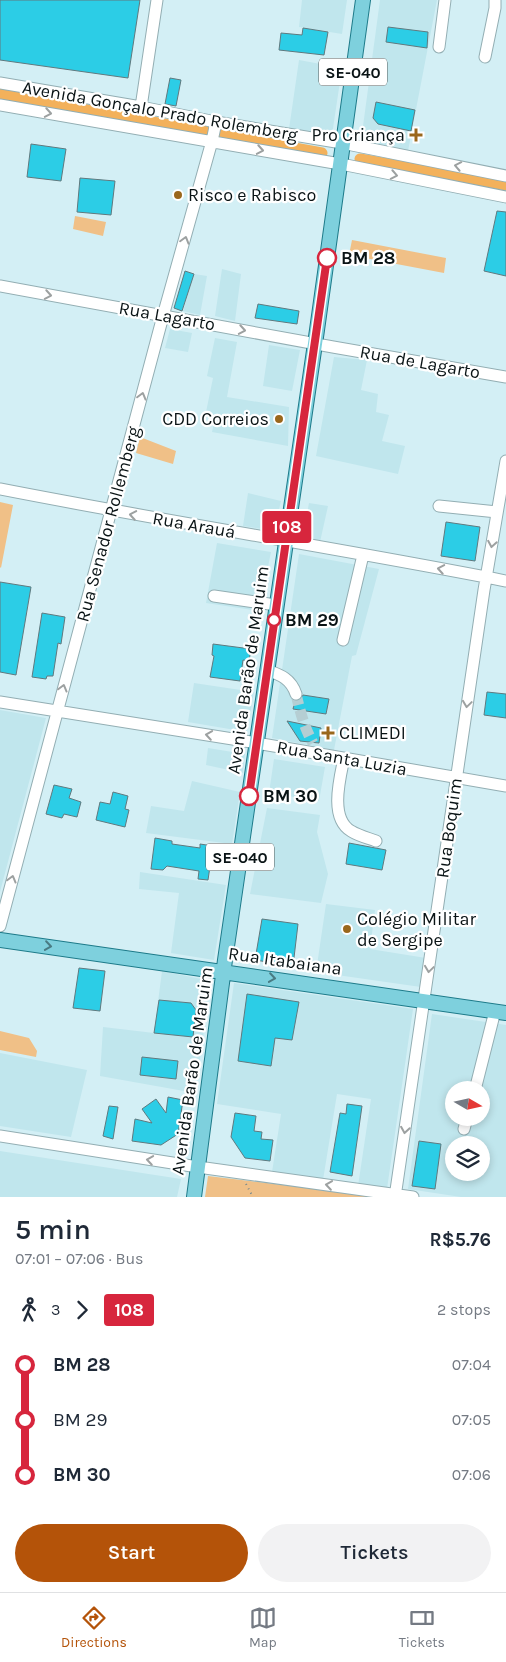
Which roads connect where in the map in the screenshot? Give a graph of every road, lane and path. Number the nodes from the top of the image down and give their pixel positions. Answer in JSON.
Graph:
{"nodes":[{"id":1,"x":157,"y":0,"type":"edge"},
{"id":2,"x":363,"y":0,"type":"edge"},
{"id":3,"x":446,"y":0,"type":"edge"},
{"id":4,"x":495,"y":0,"type":"edge"},
{"id":5,"x":439,"y":47,"type":"dead end"},
{"id":6,"x":484,"y":57,"type":"dead end"},
{"id":7,"x":0,"y":83,"type":"edge"},
{"id":8,"x":0,"y":105,"type":"edge"},
{"id":9,"x":141,"y":107,"type":"junction"},
{"id":10,"x":214,"y":132,"type":"junction"},
{"id":11,"x":346,"y":144,"type":"junction"},
{"id":12,"x":343,"y":165,"type":"junction"},
{"id":13,"x":506,"y":176,"type":"edge"},
{"id":14,"x":506,"y":196,"type":"edge"},
{"id":15,"x":0,"y":286,"type":"edge"},
{"id":16,"x":163,"y":316,"type":"junction"},
{"id":17,"x":314,"y":344,"type":"junction"},
{"id":18,"x":334,"y":348,"type":"joint"},
{"id":19,"x":506,"y":377,"type":"edge"},
{"id":20,"x":506,"y":461,"type":"edge"},
{"id":21,"x":0,"y":489,"type":"edge"},
{"id":22,"x":439,"y":506,"type":"dead end"},
{"id":23,"x":111,"y":511,"type":"junction"},
{"id":24,"x":497,"y":512,"type":"junction"},
{"id":25,"x":285,"y":540,"type":"junction"},
{"id":26,"x":363,"y":555,"type":"junction"},
{"id":27,"x":486,"y":577,"type":"junction"},
{"id":28,"x":506,"y":581,"type":"edge"},
{"id":29,"x":214,"y":596,"type":"dead end"},
{"id":30,"x":276,"y":605,"type":"junction"},
{"id":31,"x":344,"y":640,"type":"dead end"},
{"id":32,"x":267,"y":670,"type":"junction"},
{"id":33,"x":296,"y":694,"type":"tunnel mouth"},
{"id":34,"x":0,"y":702,"type":"edge"},
{"id":35,"x":57,"y":711,"type":"junction"},
{"id":36,"x":257,"y":743,"type":"junction"},
{"id":37,"x":344,"y":758,"type":"junction"},
{"id":38,"x":456,"y":777,"type":"junction"},
{"id":39,"x":506,"y":786,"type":"edge"},
{"id":40,"x":376,"y":841,"type":"dead end"},
{"id":41,"x":0,"y":926,"type":"edge"},
{"id":42,"x":0,"y":940,"type":"edge"},
{"id":43,"x":224,"y":972,"type":"junction"},
{"id":44,"x":425,"y":1000,"type":"junction"},
{"id":45,"x":500,"y":1012,"type":"edge"},
{"id":46,"x":478,"y":1081,"type":"edge"},
{"id":47,"x":0,"y":1136,"type":"edge"},
{"id":48,"x":198,"y":1167,"type":"junction"},
{"id":49,"x":395,"y":1196,"type":"edge"},
{"id":50,"x":194,"y":1197,"type":"edge"},
{"id":51,"x":413,"y":1197,"type":"edge"}],
"edges":[{"from":1,"to":9,"type":"street"},
{"from":2,"to":11,"type":"main road","name":"Avenida Barão de Maruim","number":"SE-040"},
{"from":3,"to":5,"type":"street"},
{"from":4,"to":6,"type":"street"},
{"from":7,"to":9,"type":"street","name":"Avenida Gonçalo Prado Rolemberg"},
{"from":8,"to":10,"type":"street","name":"Avenida Gonçalo Prado Rolemberg","one_way":true},
{"from":9,"to":10,"type":"street","name":"Avenida Gonçalo Prado Rolemberg"},
{"from":10,"to":11,"type":"street","name":"Avenida Gonçalo Prado Rolemberg"},
{"from":10,"to":12,"type":"street","name":"Avenida Gonçalo Prado Rolemberg","one_way":true},
{"from":16,"to":10,"type":"street","name":"Rua Senador Rollemberg","one_way":true},
{"from":11,"to":12,"type":"main road","name":"Avenida Barão de Maruim"},
{"from":13,"to":11,"type":"street","name":"Avenida Gonçalo Prado Rolemberg","one_way":true},
{"from":12,"to":14,"type":"street","name":"Avenida Gonçalo Prado Rolemberg","one_way":true},
{"from":12,"to":17,"type":"main road","name":"Avenida Barão de Maruim","number":"SE-040"},
{"from":15,"to":16,"type":"street","name":"Rua Lagarto","one_way":true},
{"from":16,"to":17,"type":"street","name":"Rua Lagarto","one_way":true},
{"from":23,"to":16,"type":"street","name":"Rua Senador Rollemberg","one_way":true},
{"from":17,"to":18,"type":"street","name":"Rua Lagarto"},
{"from":17,"to":25,"type":"main road","name":"Avenida Barão de Maruim","number":"SE-040"},
{"from":18,"to":19,"type":"street","name":"Rua de Lagarto"},
{"from":20,"to":24,"type":"street","name":"Rua Boquim"},
{"from":21,"to":23,"type":"street","name":"Rua Arauá"},
{"from":22,"to":24,"type":"street"},
{"from":25,"to":23,"type":"street","name":"Rua Arauá","one_way":true},
{"from":35,"to":23,"type":"street","name":"Rua Senador Rollemberg","one_way":true},
{"from":24,"to":27,"type":"street","name":"Rua Boquim","one_way":true},
{"from":25,"to":26,"type":"street","name":"Rua Arauá"},
{"from":25,"to":30,"type":"main road","name":"Avenida Barão de Maruim","number":"SE-040"},
{"from":27,"to":26,"type":"street","name":"Rua Arauá","one_way":true},
{"from":26,"to":31,"type":"street"},
{"from":27,"to":28,"type":"street","name":"Rua Arauá"},
{"from":27,"to":38,"type":"street","name":"Rua Boquim","one_way":true},
{"from":29,"to":30,"type":"street"},
{"from":30,"to":32,"type":"main road","name":"Avenida Barão de Maruim","number":"SE-040"},
{"from":32,"to":33,"type":"street"},
{"from":32,"to":36,"type":"main road","name":"Avenida Barão de Maruim","number":"SE-040"},
{"from":34,"to":35,"type":"street","name":"Rua Santa Luzia"},
{"from":36,"to":35,"type":"street","name":"Rua Santa Luzia","one_way":true},
{"from":41,"to":35,"type":"street","name":"Rua Senador Rollemberg","one_way":true},
{"from":36,"to":37,"type":"street","name":"Rua Santa Luzia"},
{"from":36,"to":43,"type":"main road","name":"Avenida Barão de Maruim","number":"SE-040"},
{"from":37,"to":38,"type":"street","name":"Rua Santa Luzia"},
{"from":37,"to":40,"type":"street"},
{"from":38,"to":39,"type":"street","name":"Rua Santa Luzia"},
{"from":38,"to":44,"type":"street","name":"Rua Boquim","one_way":true},
{"from":42,"to":43,"type":"main road","name":"Rua Itabaiana","one_way":true},
{"from":43,"to":44,"type":"main road","name":"Rua Itabaiana","one_way":true},
{"from":43,"to":48,"type":"main road","name":"Avenida Barão de Maruim","number":"SE-040"},
{"from":44,"to":45,"type":"main road","name":"Rua Itabaiana"},
{"from":44,"to":49,"type":"street","name":"Rua Boquim","one_way":true},
{"from":45,"to":46,"type":"street"},
{"from":48,"to":47,"type":"street","one_way":true},
{"from":49,"to":48,"type":"street","one_way":true},
{"from":48,"to":50,"type":"main road","name":"Avenida Barão de Maruim","number":"SE-040"},
{"from":49,"to":51,"type":"street"}]}
